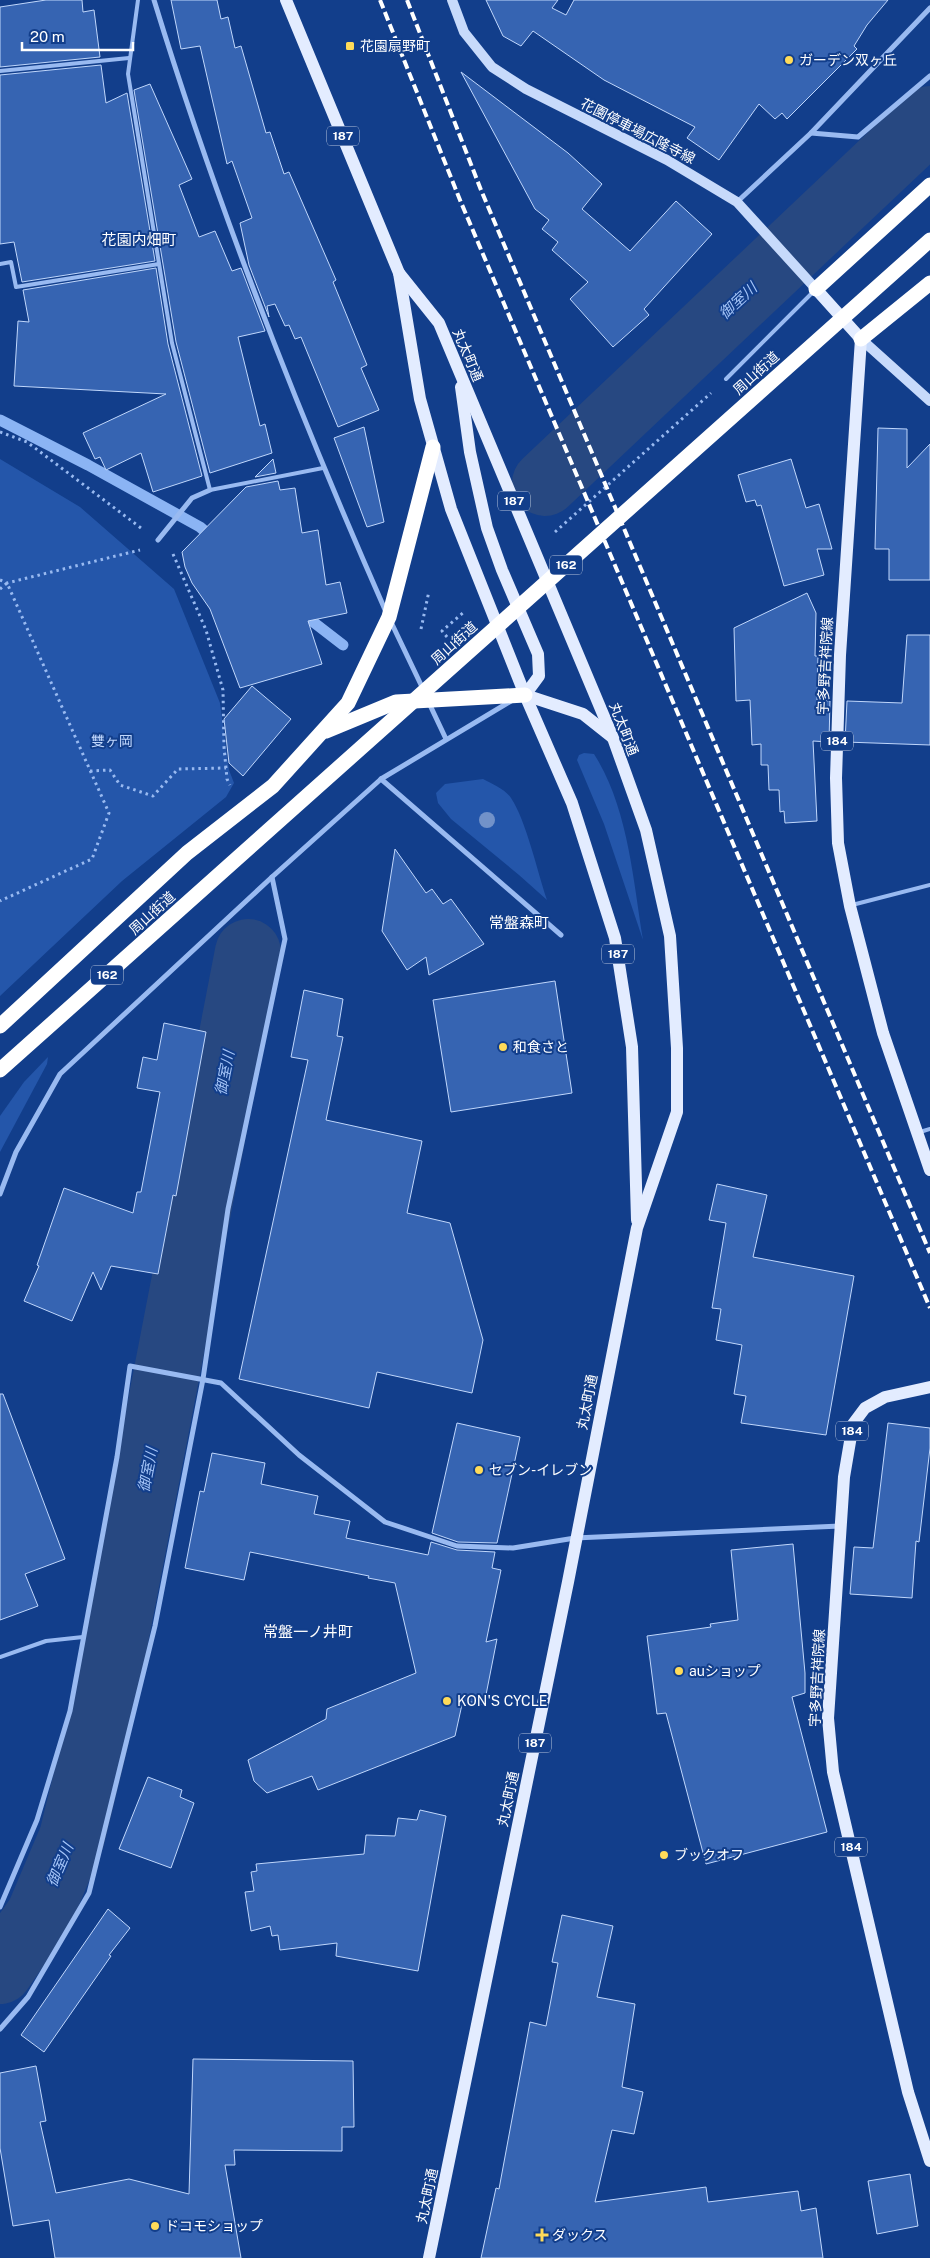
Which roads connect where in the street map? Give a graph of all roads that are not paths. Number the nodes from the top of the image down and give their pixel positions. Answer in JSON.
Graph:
{"nodes":[{"id":1,"x":138,"y":0,"type":"edge"},
{"id":2,"x":154,"y":0,"type":"edge"},
{"id":3,"x":286,"y":0,"type":"edge"},
{"id":4,"x":452,"y":0,"type":"edge"},
{"id":5,"x":930,"y":8,"type":"edge"},
{"id":6,"x":129,"y":58,"type":"junction"},
{"id":7,"x":0,"y":72,"type":"edge"},
{"id":8,"x":930,"y":76,"type":"edge"},
{"id":9,"x":811,"y":133,"type":"junction"},
{"id":10,"x":930,"y":185,"type":"edge"},
{"id":11,"x":737,"y":202,"type":"junction"},
{"id":12,"x":930,"y":240,"type":"edge"},
{"id":13,"x":0,"y":264,"type":"edge"},
{"id":14,"x":159,"y":264,"type":"junction"},
{"id":15,"x":399,"y":273,"type":"junction"},
{"id":16,"x":930,"y":283,"type":"edge"},
{"id":17,"x":816,"y":289,"type":"junction"},
{"id":18,"x":861,"y":339,"type":"junction"},
{"id":19,"x":458,"y":368,"type":"junction"},
{"id":20,"x":726,"y":379,"type":"dead end"},
{"id":21,"x":930,"y":401,"type":"edge"},
{"id":22,"x":433,"y":447,"type":"junction"},
{"id":23,"x":323,"y":468,"type":"junction"},
{"id":24,"x":210,"y":490,"type":"junction"},
{"id":25,"x":158,"y":540,"type":"road end"},
{"id":26,"x":389,"y":617,"type":"junction"},
{"id":27,"x":526,"y":695,"type":"junction"},
{"id":28,"x":428,"y":700,"type":"junction"},
{"id":29,"x":320,"y":734,"type":"junction"},
{"id":30,"x":612,"y":738,"type":"junction"},
{"id":31,"x":446,"y":739,"type":"junction"},
{"id":32,"x":381,"y":779,"type":"junction"},
{"id":33,"x":272,"y":877,"type":"junction"},
{"id":34,"x":930,"y":885,"type":"edge"},
{"id":35,"x":850,"y":906,"type":"junction"},
{"id":36,"x":561,"y":935,"type":"dead end"},
{"id":37,"x":0,"y":1026,"type":"edge"},
{"id":38,"x":12,"y":1060,"type":"junction"},
{"id":39,"x":0,"y":1070,"type":"edge"},
{"id":40,"x":0,"y":1084,"type":"edge"},
{"id":41,"x":924,"y":1131,"type":"edge"},
{"id":42,"x":930,"y":1170,"type":"edge"},
{"id":43,"x":0,"y":1194,"type":"edge"},
{"id":44,"x":638,"y":1228,"type":"junction"},
{"id":45,"x":203,"y":1379,"type":"junction"},
{"id":46,"x":930,"y":1387,"type":"edge"},
{"id":47,"x":841,"y":1526,"type":"junction"},
{"id":48,"x":575,"y":1538,"type":"junction"},
{"id":49,"x":83,"y":1637,"type":"junction"},
{"id":50,"x":0,"y":1657,"type":"edge"},
{"id":51,"x":0,"y":1907,"type":"edge"},
{"id":52,"x":0,"y":2030,"type":"edge"},
{"id":53,"x":930,"y":2161,"type":"edge"},
{"id":54,"x":429,"y":2258,"type":"edge"}],
"edges":[{"from":1,"to":6,"type":"lane"},
{"from":2,"to":23,"type":"street"},
{"from":3,"to":15,"type":"main road","name":"丸太町通","number":"187"},
{"from":4,"to":11,"type":"main road","name":"花園停車場広隆寺線"},
{"from":5,"to":9,"type":"street"},
{"from":6,"to":7,"type":"lane"},
{"from":6,"to":14,"type":"lane"},
{"from":8,"to":9,"type":"street"},
{"from":9,"to":11,"type":"street"},
{"from":10,"to":17,"type":"highway"},
{"from":11,"to":17,"type":"main road","name":"花園停車場広隆寺線"},
{"from":12,"to":38,"type":"highway","name":"周山街道","number":"162"},
{"from":13,"to":14,"type":"lane"},
{"from":14,"to":24,"type":"lane"},
{"from":15,"to":19,"type":"main road","name":"丸太町通","number":"187"},
{"from":15,"to":22,"type":"main road","name":"丸太町通","number":"187"},
{"from":16,"to":18,"type":"highway"},
{"from":17,"to":18,"type":"main road"},
{"from":17,"to":20,"type":"lane"},
{"from":18,"to":21,"type":"main road"},
{"from":18,"to":35,"type":"main road","name":"宇多野吉祥院線","number":"184"},
{"from":19,"to":27,"type":"main road"},
{"from":19,"to":30,"type":"main road","name":"丸太町通","number":"187"},
{"from":22,"to":26,"type":"highway"},
{"from":22,"to":27,"type":"main road","name":"丸太町通","number":"187"},
{"from":23,"to":24,"type":"lane"},
{"from":23,"to":26,"type":"street"},
{"from":24,"to":25,"type":"street"},
{"from":26,"to":28,"type":"street"},
{"from":26,"to":29,"type":"highway"},
{"from":27,"to":28,"type":"highway"},
{"from":27,"to":30,"type":"main road"},
{"from":27,"to":31,"type":"street"},
{"from":27,"to":44,"type":"main road","name":"丸太町通","number":"187"},
{"from":28,"to":29,"type":"highway"},
{"from":28,"to":31,"type":"street"},
{"from":29,"to":37,"type":"highway"},
{"from":30,"to":44,"type":"main road","name":"丸太町通","number":"187"},
{"from":31,"to":32,"type":"street"},
{"from":32,"to":33,"type":"street"},
{"from":32,"to":36,"type":"street"},
{"from":33,"to":43,"type":"street"},
{"from":33,"to":45,"type":"street"},
{"from":34,"to":35,"type":"lane"},
{"from":35,"to":41,"type":"main road","name":"宇多野吉祥院線","number":"184"},
{"from":38,"to":39,"type":"highway","name":"周山街道","number":"162"},
{"from":38,"to":40,"type":"highway"},
{"from":41,"to":42,"type":"main road","name":"宇多野吉祥院線","number":"184"},
{"from":44,"to":48,"type":"main road","name":"丸太町通","number":"187"},
{"from":45,"to":48,"type":"street"},
{"from":45,"to":49,"type":"street"},
{"from":45,"to":52,"type":"street"},
{"from":46,"to":47,"type":"main road","name":"宇多野吉祥院線","number":"184"},
{"from":47,"to":48,"type":"street"},
{"from":47,"to":53,"type":"main road","name":"宇多野吉祥院線","number":"184"},
{"from":48,"to":54,"type":"main road","name":"丸太町通","number":"187"},
{"from":49,"to":50,"type":"lane"},
{"from":49,"to":51,"type":"street"}]}
